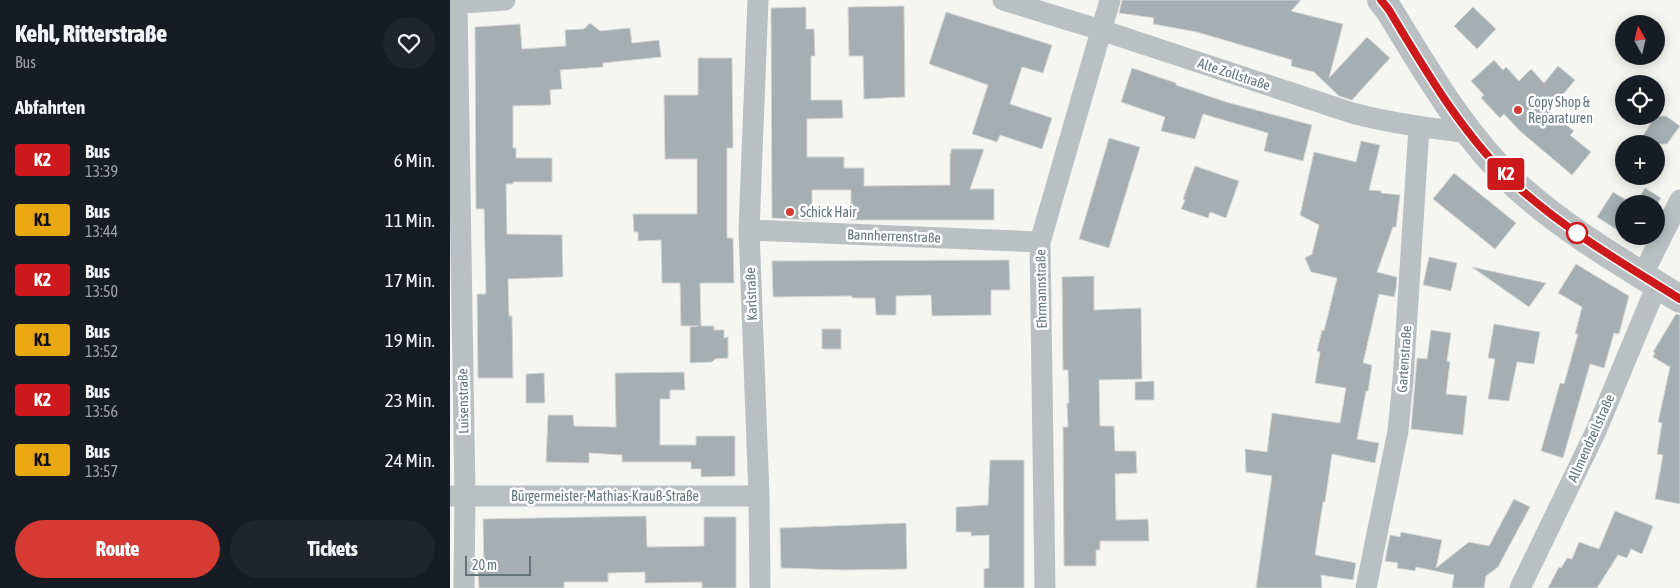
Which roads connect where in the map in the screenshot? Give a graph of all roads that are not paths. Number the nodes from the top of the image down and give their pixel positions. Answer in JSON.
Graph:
{"nodes":[{"id":1,"x":505,"y":0,"type":"edge"},
{"id":2,"x":758,"y":0,"type":"edge"},
{"id":3,"x":1003,"y":0,"type":"edge"},
{"id":4,"x":1110,"y":0,"type":"edge"},
{"id":5,"x":1381,"y":0,"type":"edge"},
{"id":6,"x":453,"y":4,"type":"edge"},
{"id":7,"x":1100,"y":30,"type":"junction"},
{"id":8,"x":1419,"y":127,"type":"junction"},
{"id":9,"x":1469,"y":133,"type":"junction"},
{"id":10,"x":1680,"y":200,"type":"edge"},
{"id":11,"x":749,"y":230,"type":"junction"},
{"id":12,"x":1040,"y":242,"type":"junction"},
{"id":13,"x":1649,"y":280,"type":"junction"},
{"id":14,"x":1680,"y":299,"type":"edge"},
{"id":15,"x":457,"y":496,"type":"edge"},
{"id":16,"x":759,"y":496,"type":"junction"},
{"id":17,"x":464,"y":588,"type":"edge"},
{"id":18,"x":760,"y":588,"type":"edge"},
{"id":19,"x":1045,"y":588,"type":"edge"},
{"id":20,"x":1366,"y":588,"type":"edge"},
{"id":21,"x":1520,"y":588,"type":"edge"}],
"edges":[{"from":1,"to":6,"type":"street"},
{"from":2,"to":11,"type":"street","name":"Karlstraße"},
{"from":3,"to":7,"type":"street","name":"Alte Zollstraße"},
{"from":4,"to":7,"type":"street","name":"Ehrmannstraße"},
{"from":5,"to":9,"type":"street"},
{"from":6,"to":15,"type":"street","name":"Luisenstraße"},
{"from":7,"to":8,"type":"street","name":"Alte Zollstraße"},
{"from":7,"to":12,"type":"street","name":"Ehrmannstraße"},
{"from":8,"to":9,"type":"street","name":"Alte Zollstraße"},
{"from":8,"to":20,"type":"street","name":"Gartenstraße"},
{"from":9,"to":13,"type":"street"},
{"from":10,"to":13,"type":"street","name":"Allmendzeilstraße"},
{"from":11,"to":12,"type":"street","name":"Bannherrenstraße"},
{"from":11,"to":16,"type":"street","name":"Karlstraße"},
{"from":12,"to":19,"type":"street","name":"Ehrmannstraße"},
{"from":13,"to":14,"type":"street"},
{"from":13,"to":21,"type":"street","name":"Allmendzeilstraße"},
{"from":15,"to":16,"type":"street","name":"Bürgermeister-Mathias-Krauß-Straße"},
{"from":15,"to":17,"type":"street","name":"Luisenstraße"},
{"from":16,"to":18,"type":"street","name":"Karlstraße"}]}
